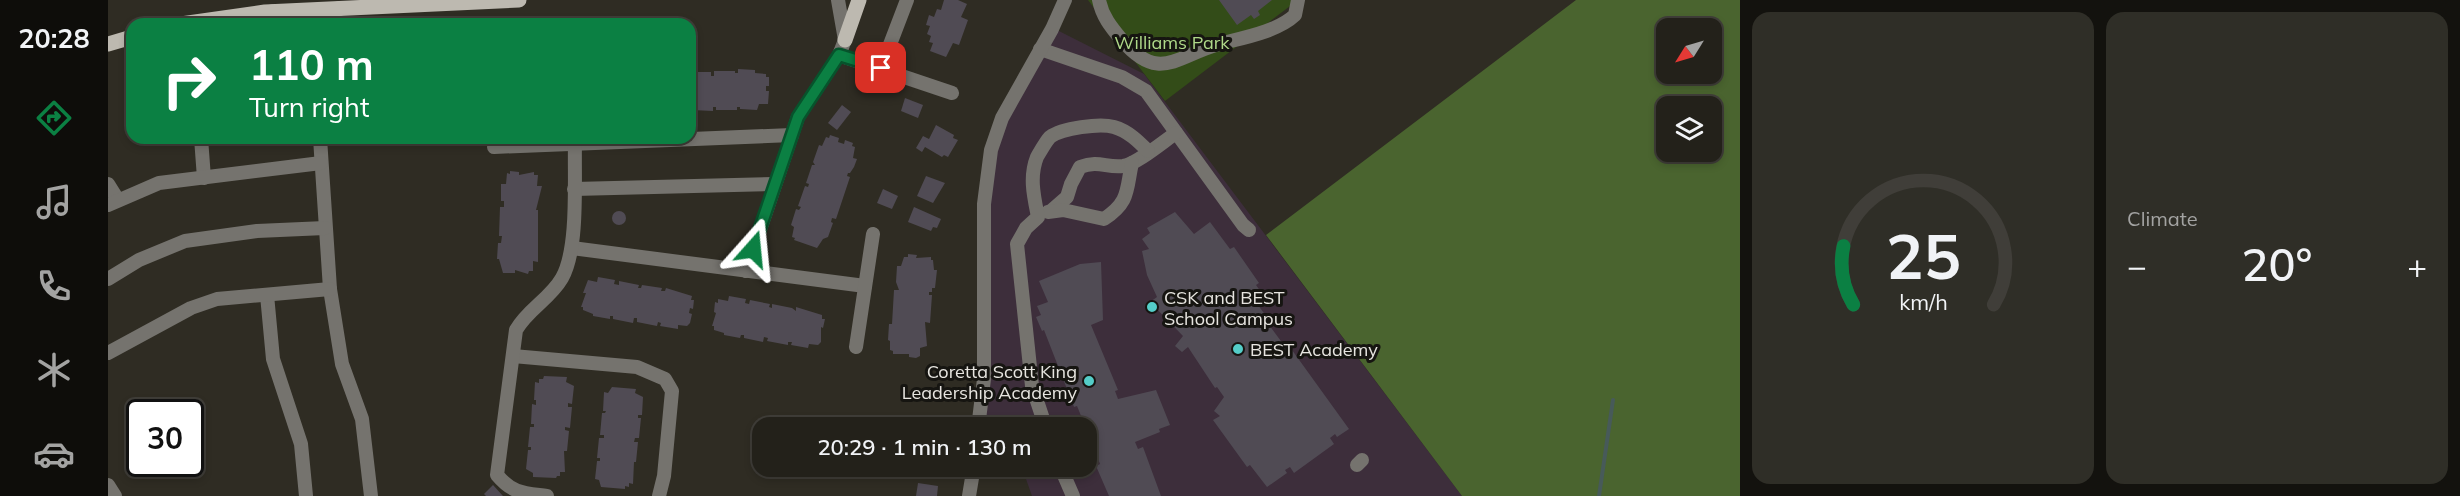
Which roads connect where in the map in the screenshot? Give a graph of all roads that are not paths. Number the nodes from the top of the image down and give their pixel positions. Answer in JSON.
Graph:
{"nodes":[{"id":1,"x":519,"y":0,"type":"edge"},
{"id":2,"x":838,"y":0,"type":"edge"},
{"id":3,"x":859,"y":0,"type":"edge"},
{"id":4,"x":907,"y":0,"type":"edge"},
{"id":5,"x":1065,"y":0,"type":"edge"},
{"id":6,"x":1099,"y":0,"type":"edge"},
{"id":7,"x":1298,"y":0,"type":"edge"},
{"id":8,"x":339,"y":8,"type":"junction"},
{"id":9,"x":273,"y":11,"type":"junction"},
{"id":10,"x":223,"y":18,"type":"edge"},
{"id":11,"x":283,"y":18,"type":"edge"},
{"id":12,"x":332,"y":18,"type":"edge"},
{"id":13,"x":126,"y":39,"type":"edge"},
{"id":14,"x":845,"y":40,"type":"junction"},
{"id":15,"x":108,"y":44,"type":"edge"},
{"id":16,"x":1040,"y":49,"type":"junction"},
{"id":17,"x":839,"y":55,"type":"junction"},
{"id":18,"x":881,"y":68,"type":"junction"},
{"id":19,"x":952,"y":93,"type":"dead end"},
{"id":20,"x":1176,"y":133,"type":"junction"},
{"id":21,"x":792,"y":135,"type":"junction"},
{"id":22,"x":696,"y":139,"type":"edge"},
{"id":23,"x":201,"y":144,"type":"edge"},
{"id":24,"x":320,"y":144,"type":"edge"},
{"id":25,"x":555,"y":144,"type":"edge"},
{"id":26,"x":575,"y":144,"type":"edge"},
{"id":27,"x":494,"y":147,"type":"dead end"},
{"id":28,"x":1148,"y":152,"type":"junction"},
{"id":29,"x":321,"y":163,"type":"junction"},
{"id":30,"x":1132,"y":163,"type":"junction"},
{"id":31,"x":204,"y":178,"type":"junction"},
{"id":32,"x":108,"y":184,"type":"edge"},
{"id":33,"x":775,"y":184,"type":"junction"},
{"id":34,"x":574,"y":189,"type":"junction"},
{"id":35,"x":113,"y":202,"type":"edge"},
{"id":36,"x":1051,"y":211,"type":"junction"},
{"id":37,"x":1038,"y":217,"type":"junction"},
{"id":38,"x":326,"y":228,"type":"junction"},
{"id":39,"x":1249,"y":230,"type":"dead end"},
{"id":40,"x":873,"y":234,"type":"dead end"},
{"id":41,"x":572,"y":248,"type":"junction"},
{"id":42,"x":746,"y":271,"type":"junction"},
{"id":43,"x":108,"y":279,"type":"edge"},
{"id":44,"x":865,"y":286,"type":"junction"},
{"id":45,"x":330,"y":289,"type":"junction"},
{"id":46,"x":267,"y":295,"type":"junction"},
{"id":47,"x":856,"y":347,"type":"dead end"},
{"id":48,"x":108,"y":353,"type":"edge"},
{"id":49,"x":513,"y":356,"type":"junction"},
{"id":50,"x":979,"y":417,"type":"edge"},
{"id":51,"x":1042,"y":417,"type":"edge"},
{"id":52,"x":972,"y":477,"type":"edge"},
{"id":53,"x":1065,"y":477,"type":"edge"},
{"id":54,"x":108,"y":485,"type":"edge"},
{"id":55,"x":115,"y":496,"type":"edge"},
{"id":56,"x":306,"y":496,"type":"edge"},
{"id":57,"x":370,"y":496,"type":"edge"},
{"id":58,"x":547,"y":496,"type":"edge"},
{"id":59,"x":659,"y":496,"type":"edge"},
{"id":60,"x":969,"y":496,"type":"edge"},
{"id":61,"x":1073,"y":496,"type":"edge"}],
"edges":[{"from":1,"to":8,"type":"main road"},
{"from":2,"to":14,"type":"street"},
{"from":3,"to":14,"type":"main road"},
{"from":4,"to":18,"type":"street"},
{"from":5,"to":16,"type":"street"},
{"from":6,"to":7,"type":"street"},
{"from":8,"to":9,"type":"main road"},
{"from":8,"to":12,"type":"street"},
{"from":9,"to":10,"type":"main road"},
{"from":9,"to":11,"type":"street"},
{"from":13,"to":15,"type":"main road"},
{"from":14,"to":17,"type":"street"},
{"from":16,"to":20,"type":"street"},
{"from":16,"to":50,"type":"street"},
{"from":17,"to":18,"type":"street"},
{"from":17,"to":21,"type":"street"},
{"from":18,"to":19,"type":"street"},
{"from":20,"to":28,"type":"street"},
{"from":20,"to":39,"type":"street"},
{"from":21,"to":22,"type":"street"},
{"from":21,"to":33,"type":"street"},
{"from":23,"to":31,"type":"street"},
{"from":24,"to":29,"type":"street"},
{"from":25,"to":27,"type":"street"},
{"from":26,"to":34,"type":"street"},
{"from":28,"to":30,"type":"street"},
{"from":28,"to":37,"type":"street"},
{"from":29,"to":31,"type":"street"},
{"from":29,"to":38,"type":"street"},
{"from":30,"to":36,"type":"street"},
{"from":30,"to":36,"type":"street"},
{"from":31,"to":35,"type":"street"},
{"from":32,"to":35,"type":"street"},
{"from":33,"to":34,"type":"street"},
{"from":33,"to":42,"type":"street"},
{"from":34,"to":41,"type":"street"},
{"from":36,"to":37,"type":"street"},
{"from":37,"to":51,"type":"street"},
{"from":38,"to":43,"type":"street"},
{"from":38,"to":45,"type":"street"},
{"from":40,"to":44,"type":"street"},
{"from":41,"to":42,"type":"street"},
{"from":41,"to":49,"type":"street"},
{"from":42,"to":44,"type":"street"},
{"from":44,"to":47,"type":"street"},
{"from":45,"to":46,"type":"street"},
{"from":45,"to":57,"type":"street"},
{"from":46,"to":48,"type":"street"},
{"from":46,"to":56,"type":"street"},
{"from":49,"to":58,"type":"street"},
{"from":49,"to":59,"type":"street"},
{"from":52,"to":60,"type":"street"},
{"from":53,"to":61,"type":"street"},
{"from":54,"to":55,"type":"street"}]}
